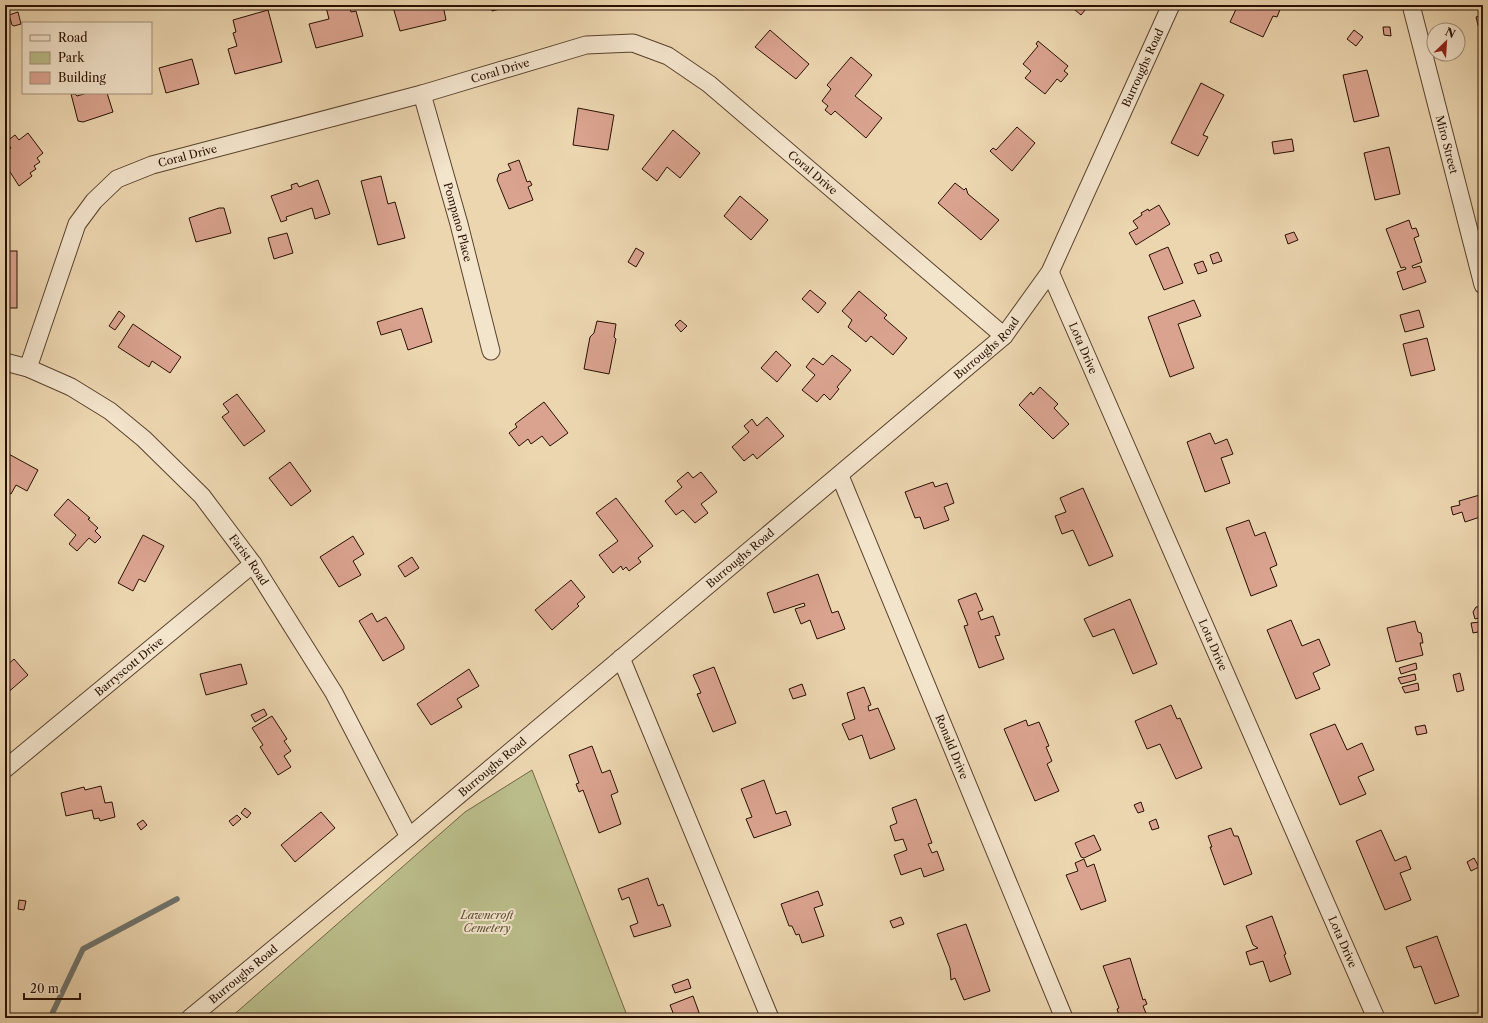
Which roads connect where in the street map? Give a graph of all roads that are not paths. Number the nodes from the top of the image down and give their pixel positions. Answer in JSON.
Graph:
{"nodes":[{"id":1,"x":1171,"y":5,"type":"edge"},
{"id":2,"x":1411,"y":5,"type":"edge"},
{"id":3,"x":422,"y":94,"type":"junction"},
{"id":4,"x":1050,"y":272,"type":"junction"},
{"id":5,"x":1483,"y":285,"type":"edge"},
{"id":6,"x":1004,"y":336,"type":"junction"},
{"id":7,"x":491,"y":351,"type":"dead end"},
{"id":8,"x":5,"y":362,"type":"edge"},
{"id":9,"x":28,"y":368,"type":"junction"},
{"id":10,"x":840,"y":476,"type":"junction"},
{"id":11,"x":252,"y":564,"type":"junction"},
{"id":12,"x":621,"y":658,"type":"junction"},
{"id":13,"x":5,"y":769,"type":"edge"},
{"id":14,"x":409,"y":837,"type":"junction"},
{"id":15,"x":190,"y":1018,"type":"edge"},
{"id":16,"x":770,"y":1018,"type":"edge"},
{"id":17,"x":1064,"y":1018,"type":"edge"},
{"id":18,"x":1376,"y":1018,"type":"edge"}],
"edges":[{"from":1,"to":4,"type":"street","name":"Burroughs Road"},
{"from":2,"to":5,"type":"street","name":"Miro Street"},
{"from":3,"to":6,"type":"street","name":"Coral Drive"},
{"from":3,"to":7,"type":"street","name":"Pompano Place"},
{"from":3,"to":9,"type":"street","name":"Coral Drive"},
{"from":4,"to":6,"type":"street","name":"Burroughs Road"},
{"from":4,"to":18,"type":"street","name":"Lota Drive"},
{"from":6,"to":10,"type":"street","name":"Burroughs Road"},
{"from":8,"to":9,"type":"street","name":"Farist Road"},
{"from":9,"to":11,"type":"street","name":"Farist Road"},
{"from":10,"to":12,"type":"street","name":"Burroughs Road"},
{"from":10,"to":17,"type":"street","name":"Ronald Drive"},
{"from":11,"to":13,"type":"street","name":"Barryscott Drive"},
{"from":11,"to":14,"type":"street","name":"Farist Road"},
{"from":12,"to":14,"type":"street","name":"Burroughs Road"},
{"from":12,"to":16,"type":"street"},
{"from":14,"to":15,"type":"street","name":"Burroughs Road"}]}
